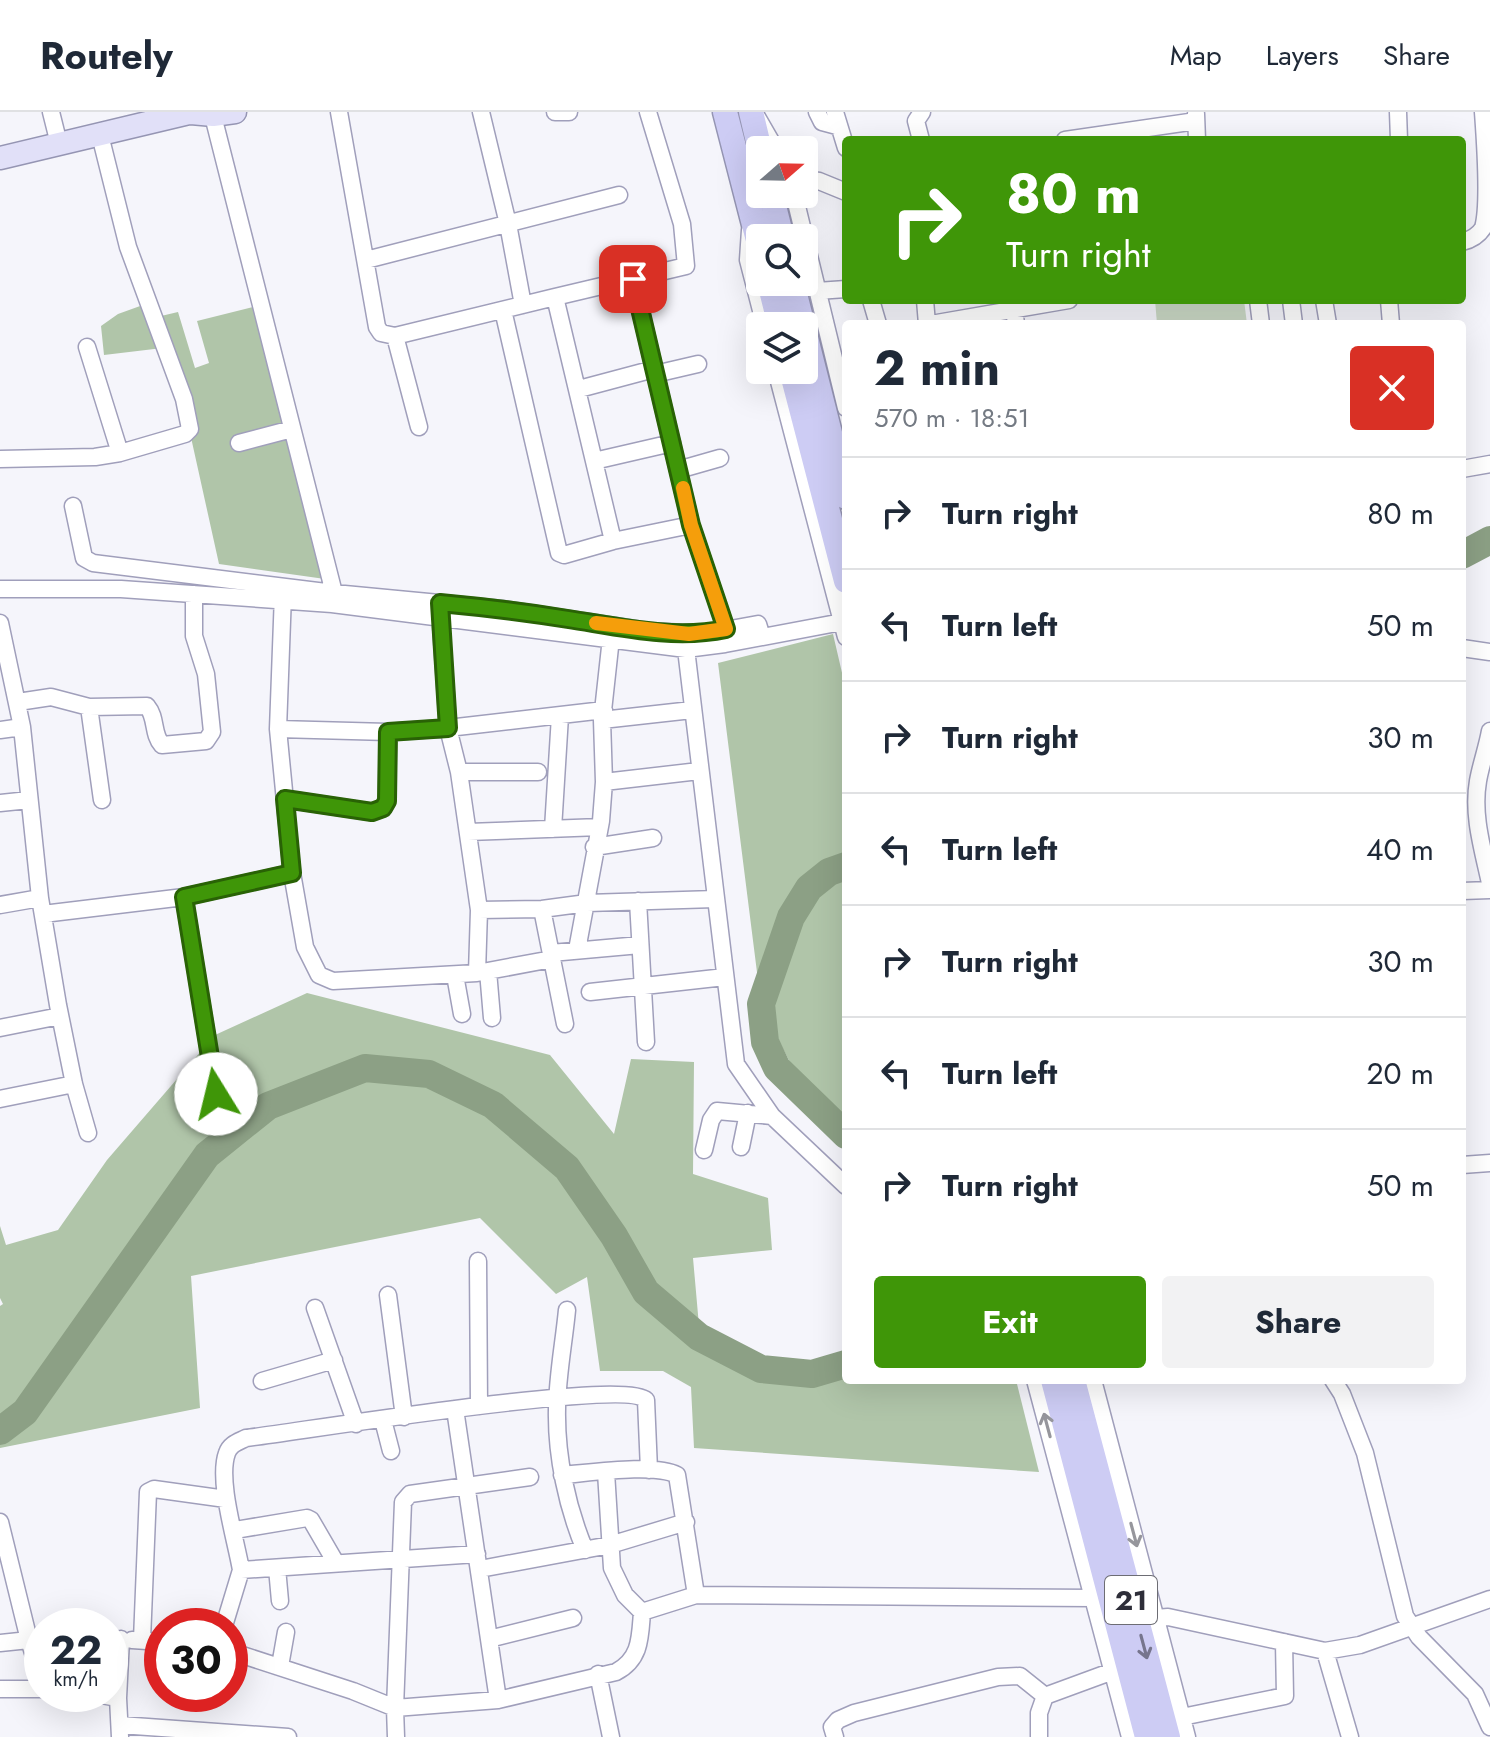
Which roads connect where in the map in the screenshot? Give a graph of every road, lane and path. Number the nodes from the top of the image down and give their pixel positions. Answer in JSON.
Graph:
{"nodes":[{"id":1,"x":51,"y":112,"type":"edge"},
{"id":2,"x":339,"y":112,"type":"edge"},
{"id":3,"x":482,"y":112,"type":"edge"},
{"id":4,"x":555,"y":112,"type":"edge"},
{"id":5,"x":569,"y":112,"type":"edge"},
{"id":6,"x":648,"y":112,"type":"edge"},
{"id":7,"x":725,"y":112,"type":"edge"},
{"id":8,"x":753,"y":112,"type":"edge"},
{"id":9,"x":817,"y":112,"type":"edge"},
{"id":10,"x":922,"y":112,"type":"edge"},
{"id":11,"x":1398,"y":112,"type":"edge"},
{"id":12,"x":1483,"y":112,"type":"edge"},
{"id":13,"x":199,"y":113,"type":"edge"},
{"id":14,"x":1196,"y":116,"type":"edge"},
{"id":15,"x":836,"y":119,"type":"edge"},
{"id":16,"x":100,"y":135,"type":"junction"},
{"id":17,"x":762,"y":136,"type":"edge"},
{"id":18,"x":920,"y":136,"type":"edge"},
{"id":19,"x":1087,"y":136,"type":"edge"},
{"id":20,"x":1197,"y":136,"type":"edge"},
{"id":21,"x":1399,"y":136,"type":"edge"},
{"id":22,"x":59,"y":144,"type":"junction"},
{"id":23,"x":0,"y":158,"type":"edge"},
{"id":24,"x":818,"y":181,"type":"edge"},
{"id":25,"x":842,"y":190,"type":"edge"},
{"id":26,"x":619,"y":195,"type":"dead end"},
{"id":27,"x":1490,"y":197,"type":"edge"},
{"id":28,"x":752,"y":214,"type":"junction"},
{"id":29,"x":508,"y":224,"type":"junction"},
{"id":30,"x":754,"y":224,"type":"edge"},
{"id":31,"x":1486,"y":231,"type":"edge"},
{"id":32,"x":1466,"y":241,"type":"edge"},
{"id":33,"x":366,"y":260,"type":"junction"},
{"id":34,"x":633,"y":279,"type":"junction"},
{"id":35,"x":842,"y":289,"type":"edge"},
{"id":36,"x":818,"y":291,"type":"edge"},
{"id":37,"x":818,"y":293,"type":"edge"},
{"id":38,"x":555,"y":297,"type":"junction"},
{"id":39,"x":1056,"y":304,"type":"edge"},
{"id":40,"x":523,"y":305,"type":"junction"},
{"id":41,"x":503,"y":310,"type":"junction"},
{"id":42,"x":761,"y":312,"type":"edge"},
{"id":43,"x":1015,"y":316,"type":"edge"},
{"id":44,"x":972,"y":320,"type":"edge"},
{"id":45,"x":395,"y":336,"type":"junction"},
{"id":46,"x":838,"y":342,"type":"edge"},
{"id":47,"x":87,"y":347,"type":"dead end"},
{"id":48,"x":698,"y":364,"type":"dead end"},
{"id":49,"x":655,"y":371,"type":"junction"},
{"id":50,"x":780,"y":384,"type":"edge"},
{"id":51,"x":801,"y":384,"type":"edge"},
{"id":52,"x":818,"y":384,"type":"edge"},
{"id":53,"x":579,"y":389,"type":"junction"},
{"id":54,"x":826,"y":418,"type":"edge"},
{"id":55,"x":419,"y":427,"type":"dead end"},
{"id":56,"x":292,"y":429,"type":"junction"},
{"id":57,"x":239,"y":443,"type":"dead end"},
{"id":58,"x":672,"y":443,"type":"junction"},
{"id":59,"x":120,"y":453,"type":"junction"},
{"id":60,"x":720,"y":458,"type":"dead end"},
{"id":61,"x":0,"y":459,"type":"edge"},
{"id":62,"x":594,"y":461,"type":"junction"},
{"id":63,"x":1490,"y":464,"type":"edge"},
{"id":64,"x":1466,"y":468,"type":"edge"},
{"id":65,"x":678,"y":470,"type":"junction"},
{"id":66,"x":842,"y":481,"type":"edge"},
{"id":67,"x":73,"y":506,"type":"dead end"},
{"id":68,"x":691,"y":525,"type":"junction"},
{"id":69,"x":613,"y":541,"type":"junction"},
{"id":70,"x":842,"y":548,"type":"edge"},
{"id":71,"x":117,"y":578,"type":"junction"},
{"id":72,"x":200,"y":588,"type":"junction"},
{"id":73,"x":0,"y":589,"type":"edge"},
{"id":74,"x":283,"y":594,"type":"junction"},
{"id":75,"x":333,"y":598,"type":"junction"},
{"id":76,"x":440,"y":610,"type":"junction"},
{"id":77,"x":842,"y":621,"type":"edge"},
{"id":78,"x":0,"y":623,"type":"edge"},
{"id":79,"x":726,"y":629,"type":"junction"},
{"id":80,"x":842,"y":629,"type":"edge"},
{"id":81,"x":760,"y":632,"type":"junction"},
{"id":82,"x":611,"y":638,"type":"junction"},
{"id":83,"x":686,"y":649,"type":"junction"},
{"id":84,"x":1466,"y":649,"type":"edge"},
{"id":85,"x":1490,"y":652,"type":"edge"},
{"id":86,"x":6,"y":672,"type":"edge"},
{"id":87,"x":18,"y":702,"type":"junction"},
{"id":88,"x":89,"y":707,"type":"junction"},
{"id":89,"x":692,"y":710,"type":"junction"},
{"id":90,"x":603,"y":715,"type":"junction"},
{"id":91,"x":560,"y":716,"type":"junction"},
{"id":92,"x":22,"y":727,"type":"junction"},
{"id":93,"x":448,"y":728,"type":"junction"},
{"id":94,"x":278,"y":729,"type":"junction"},
{"id":95,"x":0,"y":730,"type":"edge"},
{"id":96,"x":1490,"y":731,"type":"edge"},
{"id":97,"x":388,"y":732,"type":"junction"},
{"id":98,"x":699,"y":771,"type":"junction"},
{"id":99,"x":459,"y":772,"type":"junction"},
{"id":100,"x":538,"y":772,"type":"dead end"},
{"id":101,"x":604,"y":782,"type":"junction"},
{"id":102,"x":285,"y":799,"type":"junction"},
{"id":103,"x":29,"y":800,"type":"junction"},
{"id":104,"x":102,"y":800,"type":"dead end"},
{"id":105,"x":0,"y":803,"type":"edge"},
{"id":106,"x":600,"y":827,"type":"junction"},
{"id":107,"x":553,"y":829,"type":"junction"},
{"id":108,"x":468,"y":832,"type":"junction"},
{"id":109,"x":653,"y":838,"type":"dead end"},
{"id":110,"x":594,"y":847,"type":"junction"},
{"id":111,"x":292,"y":873,"type":"junction"},
{"id":112,"x":1490,"y":883,"type":"edge"},
{"id":113,"x":1490,"y":890,"type":"edge"},
{"id":114,"x":1466,"y":891,"type":"edge"},
{"id":115,"x":184,"y":897,"type":"junction"},
{"id":116,"x":715,"y":899,"type":"junction"},
{"id":117,"x":638,"y":901,"type":"junction"},
{"id":118,"x":587,"y":903,"type":"junction"},
{"id":119,"x":0,"y":905,"type":"edge"},
{"id":120,"x":42,"y":906,"type":"junction"},
{"id":121,"x":542,"y":909,"type":"junction"},
{"id":122,"x":479,"y":910,"type":"junction"},
{"id":123,"x":640,"y":945,"type":"junction"},
{"id":124,"x":577,"y":950,"type":"junction"},
{"id":125,"x":551,"y":956,"type":"junction"},
{"id":126,"x":483,"y":972,"type":"junction"},
{"id":127,"x":455,"y":975,"type":"junction"},
{"id":128,"x":725,"y":977,"type":"junction"},
{"id":129,"x":641,"y":987,"type":"junction"},
{"id":130,"x":590,"y":992,"type":"dead end"},
{"id":131,"x":462,"y":1014,"type":"dead end"},
{"id":132,"x":60,"y":1016,"type":"junction"},
{"id":133,"x":492,"y":1018,"type":"dead end"},
{"id":134,"x":565,"y":1024,"type":"dead end"},
{"id":135,"x":0,"y":1028,"type":"edge"},
{"id":136,"x":646,"y":1042,"type":"dead end"},
{"id":137,"x":74,"y":1084,"type":"junction"},
{"id":138,"x":216,"y":1094,"type":"dead end"},
{"id":139,"x":0,"y":1099,"type":"edge"},
{"id":140,"x":748,"y":1113,"type":"junction"},
{"id":141,"x":772,"y":1116,"type":"junction"},
{"id":142,"x":88,"y":1133,"type":"dead end"},
{"id":143,"x":741,"y":1147,"type":"dead end"},
{"id":144,"x":704,"y":1150,"type":"dead end"},
{"id":145,"x":1490,"y":1163,"type":"edge"},
{"id":146,"x":1466,"y":1165,"type":"edge"},
{"id":147,"x":842,"y":1182,"type":"edge"},
{"id":148,"x":478,"y":1261,"type":"dead end"},
{"id":149,"x":388,"y":1295,"type":"dead end"},
{"id":150,"x":315,"y":1308,"type":"dead end"},
{"id":151,"x":567,"y":1310,"type":"dead end"},
{"id":152,"x":334,"y":1360,"type":"junction"},
{"id":153,"x":262,"y":1381,"type":"dead end"},
{"id":154,"x":1037,"y":1384,"type":"edge"},
{"id":155,"x":1055,"y":1384,"type":"edge"},
{"id":156,"x":1074,"y":1384,"type":"edge"},
{"id":157,"x":1093,"y":1384,"type":"edge"},
{"id":158,"x":1336,"y":1384,"type":"edge"},
{"id":159,"x":559,"y":1397,"type":"junction"},
{"id":160,"x":479,"y":1406,"type":"junction"},
{"id":161,"x":455,"y":1409,"type":"junction"},
{"id":162,"x":404,"y":1417,"type":"junction"},
{"id":163,"x":383,"y":1420,"type":"junction"},
{"id":164,"x":356,"y":1424,"type":"junction"},
{"id":165,"x":391,"y":1451,"type":"dead end"},
{"id":166,"x":1086,"y":1465,"type":"junction"},
{"id":167,"x":649,"y":1470,"type":"junction"},
{"id":168,"x":606,"y":1472,"type":"junction"},
{"id":169,"x":562,"y":1475,"type":"junction"},
{"id":170,"x":530,"y":1477,"type":"dead end"},
{"id":171,"x":467,"y":1487,"type":"junction"},
{"id":172,"x":226,"y":1499,"type":"junction"},
{"id":173,"x":0,"y":1522,"type":"edge"},
{"id":174,"x":686,"y":1522,"type":"junction"},
{"id":175,"x":235,"y":1530,"type":"junction"},
{"id":176,"x":610,"y":1545,"type":"junction"},
{"id":177,"x":585,"y":1550,"type":"junction"},
{"id":178,"x":400,"y":1558,"type":"junction"},
{"id":179,"x":479,"y":1562,"type":"junction"},
{"id":180,"x":336,"y":1563,"type":"junction"},
{"id":181,"x":277,"y":1568,"type":"junction"},
{"id":182,"x":241,"y":1570,"type":"junction"},
{"id":183,"x":696,"y":1595,"type":"junction"},
{"id":184,"x":1094,"y":1598,"type":"junction"},
{"id":185,"x":1490,"y":1599,"type":"edge"},
{"id":186,"x":280,"y":1601,"type":"dead end"},
{"id":187,"x":26,"y":1608,"type":"edge"},
{"id":188,"x":229,"y":1608,"type":"edge"},
{"id":189,"x":642,"y":1612,"type":"junction"},
{"id":190,"x":573,"y":1618,"type":"dead end"},
{"id":191,"x":1156,"y":1618,"type":"junction"},
{"id":192,"x":1410,"y":1627,"type":"junction"},
{"id":193,"x":286,"y":1632,"type":"dead end"},
{"id":194,"x":128,"y":1639,"type":"edge"},
{"id":195,"x":489,"y":1639,"type":"junction"},
{"id":196,"x":24,"y":1640,"type":"edge"},
{"id":197,"x":142,"y":1640,"type":"joint"},
{"id":198,"x":1284,"y":1642,"type":"junction"},
{"id":199,"x":0,"y":1643,"type":"edge"},
{"id":200,"x":1325,"y":1651,"type":"junction"},
{"id":201,"x":248,"y":1656,"type":"edge"},
{"id":202,"x":280,"y":1666,"type":"junction"},
{"id":203,"x":1113,"y":1671,"type":"junction"},
{"id":204,"x":598,"y":1674,"type":"junction"},
{"id":205,"x":0,"y":1689,"type":"edge"},
{"id":206,"x":24,"y":1689,"type":"edge"},
{"id":207,"x":1483,"y":1692,"type":"edge"},
{"id":208,"x":1045,"y":1696,"type":"junction"},
{"id":209,"x":498,"y":1700,"type":"junction"},
{"id":210,"x":395,"y":1708,"type":"junction"},
{"id":211,"x":1182,"y":1717,"type":"junction"},
{"id":212,"x":1490,"y":1727,"type":"edge"},
{"id":213,"x":120,"y":1731,"type":"edge"},
{"id":214,"x":288,"y":1737,"type":"edge"},
{"id":215,"x":396,"y":1737,"type":"edge"},
{"id":216,"x":611,"y":1737,"type":"edge"},
{"id":217,"x":835,"y":1737,"type":"edge"},
{"id":218,"x":1039,"y":1737,"type":"edge"},
{"id":219,"x":1130,"y":1737,"type":"edge"},
{"id":220,"x":1147,"y":1737,"type":"edge"},
{"id":221,"x":1168,"y":1737,"type":"edge"},
{"id":222,"x":1187,"y":1737,"type":"edge"},
{"id":223,"x":1350,"y":1737,"type":"edge"}],
"edges":[{"from":1,"to":22,"type":"street"},
{"from":2,"to":33,"type":"street"},
{"from":3,"to":29,"type":"street"},
{"from":4,"to":5,"type":"street"},
{"from":6,"to":34,"type":"street"},
{"from":7,"to":28,"type":"highway"},
{"from":8,"to":17,"type":"highway"},
{"from":9,"to":15,"type":"street"},
{"from":10,"to":18,"type":"street"},
{"from":11,"to":21,"type":"street"},
{"from":12,"to":27,"type":"street"},
{"from":13,"to":16,"type":"main road"},
{"from":13,"to":56,"type":"street"},
{"from":14,"to":19,"type":"street"},
{"from":14,"to":20,"type":"street"},
{"from":16,"to":22,"type":"main road"},
{"from":16,"to":59,"type":"street"},
{"from":22,"to":23,"type":"main road"},
{"from":24,"to":25,"type":"street"},
{"from":26,"to":29,"type":"street"},
{"from":27,"to":31,"type":"street"},
{"from":28,"to":30,"type":"highway"},
{"from":28,"to":42,"type":"street"},
{"from":29,"to":33,"type":"street"},
{"from":29,"to":40,"type":"street"},
{"from":31,"to":32,"type":"street"},
{"from":33,"to":45,"type":"street"},
{"from":34,"to":38,"type":"street"},
{"from":34,"to":49,"type":"street"},
{"from":35,"to":36,"type":"street"},
{"from":37,"to":46,"type":"street"},
{"from":38,"to":40,"type":"street"},
{"from":38,"to":53,"type":"street"},
{"from":39,"to":43,"type":"street"},
{"from":40,"to":41,"type":"street"},
{"from":41,"to":45,"type":"street"},
{"from":41,"to":69,"type":"street"},
{"from":43,"to":44,"type":"street"},
{"from":45,"to":55,"type":"street"},
{"from":46,"to":54,"type":"street"},
{"from":47,"to":59,"type":"street"},
{"from":48,"to":49,"type":"street"},
{"from":49,"to":53,"type":"street"},
{"from":49,"to":58,"type":"street"},
{"from":50,"to":77,"type":"street"},
{"from":51,"to":54,"type":"highway"},
{"from":52,"to":54,"type":"highway"},
{"from":53,"to":62,"type":"street"},
{"from":54,"to":66,"type":"highway"},
{"from":54,"to":70,"type":"highway"},
{"from":56,"to":57,"type":"street"},
{"from":56,"to":75,"type":"street"},
{"from":58,"to":62,"type":"street"},
{"from":58,"to":65,"type":"street"},
{"from":59,"to":61,"type":"street"},
{"from":60,"to":65,"type":"street"},
{"from":62,"to":69,"type":"street"},
{"from":63,"to":64,"type":"street"},
{"from":65,"to":68,"type":"street"},
{"from":67,"to":71,"type":"street"},
{"from":68,"to":69,"type":"street"},
{"from":68,"to":79,"type":"street"},
{"from":71,"to":72,"type":"street"},
{"from":71,"to":73,"type":"street"},
{"from":72,"to":74,"type":"street"},
{"from":72,"to":88,"type":"street"},
{"from":74,"to":75,"type":"street"},
{"from":74,"to":94,"type":"street"},
{"from":75,"to":76,"type":"street"},
{"from":76,"to":79,"type":"street"},
{"from":76,"to":82,"type":"street"},
{"from":76,"to":93,"type":"street"},
{"from":78,"to":86,"type":"street"},
{"from":79,"to":81,"type":"street"},
{"from":80,"to":81,"type":"street"},
{"from":81,"to":83,"type":"street"},
{"from":82,"to":83,"type":"street"},
{"from":82,"to":90,"type":"street"},
{"from":83,"to":89,"type":"street"},
{"from":84,"to":85,"type":"street"},
{"from":86,"to":87,"type":"street"},
{"from":87,"to":88,"type":"street"},
{"from":87,"to":92,"type":"street"},
{"from":88,"to":104,"type":"street"},
{"from":89,"to":90,"type":"street"},
{"from":89,"to":98,"type":"street"},
{"from":90,"to":91,"type":"street"},
{"from":90,"to":101,"type":"street"},
{"from":91,"to":93,"type":"street"},
{"from":91,"to":107,"type":"street"},
{"from":92,"to":95,"type":"street"},
{"from":92,"to":103,"type":"street"},
{"from":93,"to":97,"type":"street"},
{"from":93,"to":99,"type":"street"},
{"from":94,"to":97,"type":"street"},
{"from":94,"to":102,"type":"street"},
{"from":96,"to":112,"type":"street"},
{"from":97,"to":102,"type":"street"},
{"from":98,"to":101,"type":"street"},
{"from":98,"to":116,"type":"street"},
{"from":99,"to":100,"type":"street"},
{"from":99,"to":108,"type":"street"},
{"from":101,"to":106,"type":"street"},
{"from":102,"to":111,"type":"street"},
{"from":103,"to":105,"type":"street"},
{"from":103,"to":120,"type":"street"},
{"from":106,"to":107,"type":"street"},
{"from":106,"to":110,"type":"street"},
{"from":107,"to":108,"type":"street"},
{"from":108,"to":122,"type":"street"},
{"from":109,"to":110,"type":"street"},
{"from":110,"to":118,"type":"street"},
{"from":111,"to":115,"type":"street"},
{"from":111,"to":127,"type":"street"},
{"from":113,"to":114,"type":"street"},
{"from":115,"to":120,"type":"street"},
{"from":115,"to":138,"type":"street"},
{"from":116,"to":117,"type":"street"},
{"from":116,"to":128,"type":"street"},
{"from":117,"to":118,"type":"street"},
{"from":117,"to":123,"type":"street"},
{"from":118,"to":121,"type":"street"},
{"from":118,"to":124,"type":"street"},
{"from":119,"to":120,"type":"street"},
{"from":120,"to":132,"type":"street"},
{"from":121,"to":122,"type":"street"},
{"from":121,"to":125,"type":"street"},
{"from":122,"to":126,"type":"street"},
{"from":123,"to":124,"type":"street"},
{"from":123,"to":129,"type":"street"},
{"from":124,"to":125,"type":"street"},
{"from":125,"to":126,"type":"street"},
{"from":125,"to":134,"type":"street"},
{"from":126,"to":127,"type":"street"},
{"from":126,"to":133,"type":"street"},
{"from":127,"to":131,"type":"street"},
{"from":128,"to":129,"type":"street"},
{"from":128,"to":141,"type":"street"},
{"from":129,"to":130,"type":"street"},
{"from":129,"to":136,"type":"street"},
{"from":132,"to":135,"type":"street"},
{"from":132,"to":137,"type":"street"},
{"from":137,"to":139,"type":"street"},
{"from":137,"to":142,"type":"street"},
{"from":140,"to":141,"type":"street"},
{"from":140,"to":143,"type":"street"},
{"from":140,"to":144,"type":"street"},
{"from":141,"to":147,"type":"street"},
{"from":145,"to":146,"type":"street"},
{"from":148,"to":160,"type":"street"},
{"from":149,"to":162,"type":"street"},
{"from":150,"to":152,"type":"street"},
{"from":151,"to":159,"type":"street"},
{"from":152,"to":153,"type":"street"},
{"from":152,"to":164,"type":"street"},
{"from":166,"to":154,"type":"street","one_way":true},
{"from":155,"to":166,"type":"highway","number":"21"},
{"from":156,"to":166,"type":"highway","number":"21"},
{"from":157,"to":166,"type":"street"},
{"from":158,"to":192,"type":"street"},
{"from":159,"to":160,"type":"street"},
{"from":159,"to":167,"type":"street"},
{"from":159,"to":169,"type":"street"},
{"from":160,"to":161,"type":"street"},
{"from":161,"to":162,"type":"street"},
{"from":161,"to":171,"type":"street"},
{"from":162,"to":163,"type":"street"},
{"from":163,"to":164,"type":"street"},
{"from":163,"to":165,"type":"street"},
{"from":164,"to":172,"type":"street"},
{"from":166,"to":184,"type":"street"},
{"from":166,"to":191,"type":"street","one_way":true},
{"from":166,"to":220,"type":"highway","number":"21"},
{"from":166,"to":221,"type":"highway","number":"21","one_way":true},
{"from":167,"to":168,"type":"street"},
{"from":167,"to":174,"type":"street"},
{"from":168,"to":169,"type":"street"},
{"from":168,"to":176,"type":"street"},
{"from":169,"to":177,"type":"street"},
{"from":170,"to":171,"type":"street"},
{"from":171,"to":178,"type":"street"},
{"from":171,"to":179,"type":"street"},
{"from":172,"to":175,"type":"street"},
{"from":172,"to":197,"type":"street"},
{"from":173,"to":187,"type":"street"},
{"from":174,"to":176,"type":"street"},
{"from":174,"to":183,"type":"street"},
{"from":175,"to":180,"type":"street"},
{"from":175,"to":182,"type":"street"},
{"from":176,"to":177,"type":"street"},
{"from":176,"to":189,"type":"street"},
{"from":177,"to":179,"type":"street"},
{"from":178,"to":179,"type":"street"},
{"from":178,"to":180,"type":"street"},
{"from":178,"to":210,"type":"street"},
{"from":179,"to":195,"type":"street"},
{"from":180,"to":181,"type":"street"},
{"from":181,"to":182,"type":"street"},
{"from":181,"to":186,"type":"street"},
{"from":182,"to":188,"type":"street"},
{"from":183,"to":184,"type":"street"},
{"from":183,"to":189,"type":"street"},
{"from":184,"to":203,"type":"street"},
{"from":185,"to":192,"type":"street"},
{"from":189,"to":204,"type":"street"},
{"from":190,"to":195,"type":"street"},
{"from":191,"to":198,"type":"street"},
{"from":191,"to":211,"type":"street"},
{"from":192,"to":200,"type":"street"},
{"from":192,"to":207,"type":"street"},
{"from":193,"to":202,"type":"street"},
{"from":194,"to":197,"type":"street"},
{"from":195,"to":209,"type":"street"},
{"from":196,"to":199,"type":"street"},
{"from":198,"to":200,"type":"street"},
{"from":198,"to":211,"type":"street"},
{"from":200,"to":223,"type":"street"},
{"from":201,"to":202,"type":"street"},
{"from":202,"to":210,"type":"street"},
{"from":203,"to":208,"type":"street"},
{"from":203,"to":219,"type":"street"},
{"from":204,"to":209,"type":"street"},
{"from":204,"to":216,"type":"street"},
{"from":205,"to":206,"type":"street"},
{"from":207,"to":212,"type":"street"},
{"from":208,"to":217,"type":"street"},
{"from":208,"to":218,"type":"street"},
{"from":209,"to":210,"type":"street"},
{"from":210,"to":215,"type":"street"},
{"from":211,"to":222,"type":"street"},
{"from":213,"to":214,"type":"street"}]}
